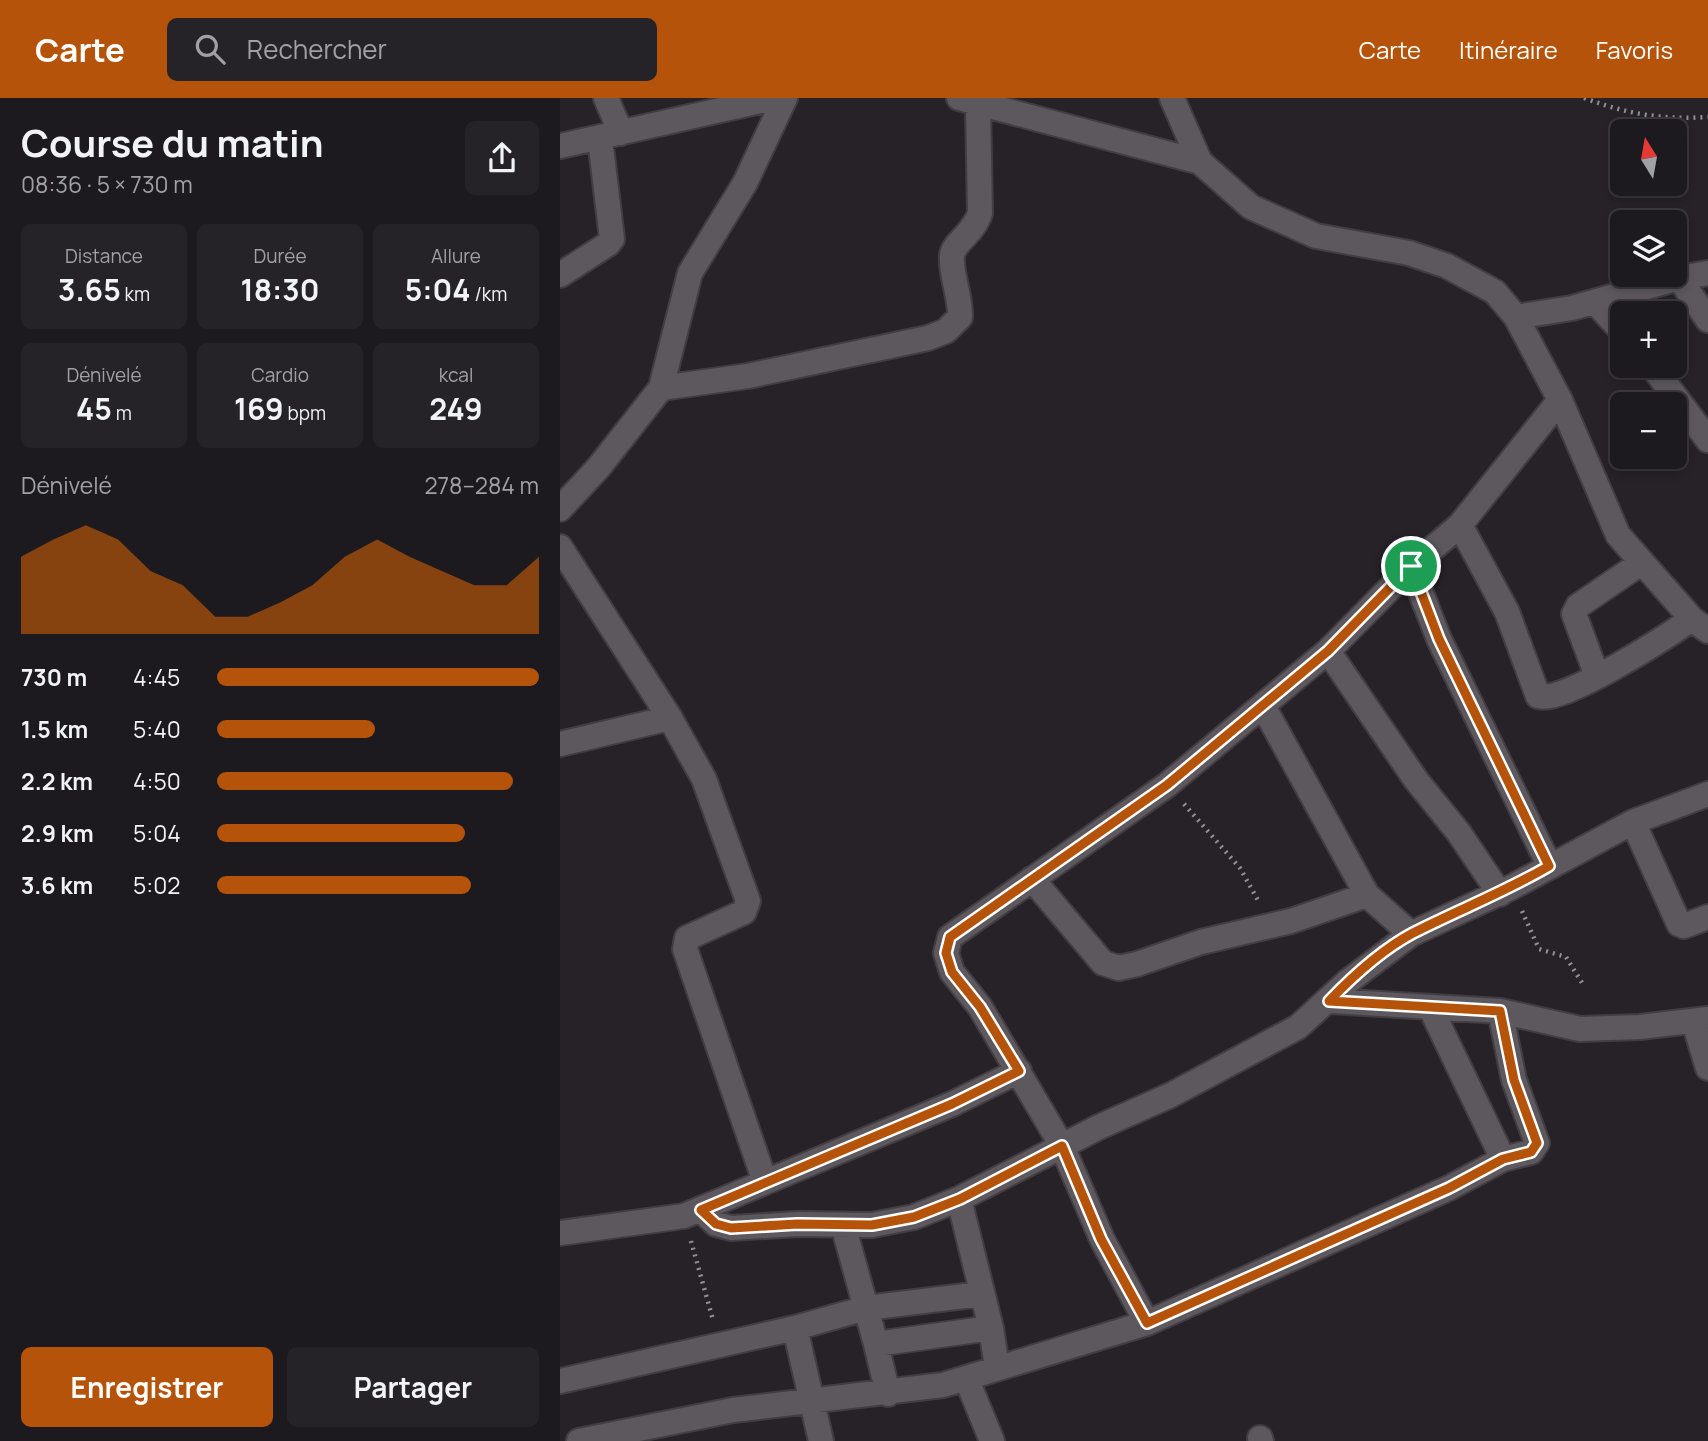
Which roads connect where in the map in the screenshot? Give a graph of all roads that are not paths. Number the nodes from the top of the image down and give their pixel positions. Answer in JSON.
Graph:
{"nodes":[{"id":1,"x":606,"y":98,"type":"edge"},
{"id":2,"x":774,"y":98,"type":"edge"},
{"id":3,"x":785,"y":98,"type":"edge"},
{"id":4,"x":1172,"y":98,"type":"edge"},
{"id":5,"x":969,"y":101,"type":"edge"},
{"id":6,"x":610,"y":136,"type":"junction"},
{"id":7,"x":560,"y":146,"type":"edge"},
{"id":8,"x":1200,"y":162,"type":"junction"},
{"id":9,"x":1708,"y":273,"type":"edge"},
{"id":10,"x":560,"y":275,"type":"edge"},
{"id":11,"x":1687,"y":277,"type":"edge"},
{"id":12,"x":1648,"y":287,"type":"edge"},
{"id":13,"x":1685,"y":287,"type":"edge"},
{"id":14,"x":1595,"y":302,"type":"junction"},
{"id":15,"x":1516,"y":317,"type":"junction"},
{"id":16,"x":1610,"y":318,"type":"edge"},
{"id":17,"x":1708,"y":320,"type":"edge"},
{"id":18,"x":1661,"y":378,"type":"edge"},
{"id":19,"x":661,"y":388,"type":"junction"},
{"id":20,"x":1560,"y":400,"type":"junction"},
{"id":21,"x":1708,"y":440,"type":"edge"},
{"id":22,"x":560,"y":509,"type":"edge"},
{"id":23,"x":1460,"y":525,"type":"junction"},
{"id":24,"x":560,"y":547,"type":"edge"},
{"id":25,"x":1641,"y":563,"type":"junction"},
{"id":26,"x":1411,"y":566,"type":"junction"},
{"id":27,"x":1700,"y":625,"type":"edge"},
{"id":28,"x":1328,"y":651,"type":"junction"},
{"id":29,"x":1597,"y":676,"type":"junction"},
{"id":30,"x":1263,"y":706,"type":"junction"},
{"id":31,"x":670,"y":718,"type":"junction"},
{"id":32,"x":560,"y":744,"type":"edge"},
{"id":33,"x":1708,"y":794,"type":"edge"},
{"id":34,"x":1633,"y":822,"type":"junction"},
{"id":35,"x":1549,"y":866,"type":"junction"},
{"id":36,"x":1032,"y":879,"type":"junction"},
{"id":37,"x":1506,"y":890,"type":"junction"},
{"id":38,"x":1367,"y":895,"type":"junction"},
{"id":39,"x":1708,"y":917,"type":"edge"},
{"id":40,"x":1411,"y":934,"type":"junction"},
{"id":41,"x":1329,"y":1001,"type":"junction"},
{"id":42,"x":1431,"y":1009,"type":"junction"},
{"id":43,"x":1500,"y":1011,"type":"junction"},
{"id":44,"x":1701,"y":1021,"type":"edge"},
{"id":45,"x":1708,"y":1068,"type":"edge"},
{"id":46,"x":1019,"y":1071,"type":"junction"},
{"id":47,"x":1062,"y":1146,"type":"junction"},
{"id":48,"x":1503,"y":1159,"type":"junction"},
{"id":49,"x":765,"y":1182,"type":"junction"},
{"id":50,"x":960,"y":1199,"type":"junction"},
{"id":51,"x":692,"y":1213,"type":"junction"},
{"id":52,"x":843,"y":1225,"type":"junction"},
{"id":53,"x":560,"y":1233,"type":"edge"},
{"id":54,"x":981,"y":1294,"type":"junction"},
{"id":55,"x":866,"y":1308,"type":"junction"},
{"id":56,"x":1147,"y":1323,"type":"junction"},
{"id":57,"x":795,"y":1328,"type":"junction"},
{"id":58,"x":991,"y":1328,"type":"junction"},
{"id":59,"x":876,"y":1344,"type":"junction"},
{"id":60,"x":997,"y":1367,"type":"junction"},
{"id":61,"x":967,"y":1380,"type":"junction"},
{"id":62,"x":560,"y":1381,"type":"edge"},
{"id":63,"x":888,"y":1394,"type":"junction"},
{"id":64,"x":810,"y":1401,"type":"junction"},
{"id":65,"x":676,"y":1431,"type":"edge"},
{"id":66,"x":627,"y":1435,"type":"edge"},
{"id":67,"x":579,"y":1441,"type":"edge"},
{"id":68,"x":821,"y":1441,"type":"edge"},
{"id":69,"x":992,"y":1441,"type":"edge"}],
"edges":[{"from":1,"to":6,"type":"street"},
{"from":2,"to":6,"type":"street"},
{"from":3,"to":19,"type":"street"},
{"from":4,"to":8,"type":"street"},
{"from":5,"to":8,"type":"street"},
{"from":5,"to":19,"type":"street"},
{"from":6,"to":7,"type":"street"},
{"from":6,"to":10,"type":"street"},
{"from":8,"to":15,"type":"street"},
{"from":9,"to":11,"type":"street"},
{"from":12,"to":14,"type":"street"},
{"from":13,"to":17,"type":"street"},
{"from":14,"to":15,"type":"street"},
{"from":14,"to":16,"type":"street"},
{"from":15,"to":20,"type":"street"},
{"from":18,"to":21,"type":"street"},
{"from":19,"to":22,"type":"street"},
{"from":20,"to":23,"type":"street"},
{"from":20,"to":25,"type":"street"},
{"from":23,"to":26,"type":"street"},
{"from":23,"to":29,"type":"street"},
{"from":24,"to":31,"type":"street"},
{"from":25,"to":27,"type":"street"},
{"from":25,"to":29,"type":"street"},
{"from":26,"to":28,"type":"street"},
{"from":26,"to":35,"type":"street"},
{"from":27,"to":29,"type":"street"},
{"from":28,"to":30,"type":"street"},
{"from":28,"to":37,"type":"street"},
{"from":30,"to":36,"type":"street"},
{"from":30,"to":38,"type":"street"},
{"from":31,"to":32,"type":"street"},
{"from":31,"to":49,"type":"street"},
{"from":33,"to":34,"type":"street"},
{"from":34,"to":35,"type":"street"},
{"from":34,"to":39,"type":"street"},
{"from":35,"to":37,"type":"street"},
{"from":36,"to":38,"type":"street"},
{"from":36,"to":46,"type":"street"},
{"from":37,"to":40,"type":"street"},
{"from":38,"to":40,"type":"street"},
{"from":40,"to":41,"type":"street"},
{"from":41,"to":42,"type":"street"},
{"from":41,"to":47,"type":"street"},
{"from":42,"to":43,"type":"street"},
{"from":42,"to":48,"type":"street"},
{"from":43,"to":44,"type":"street"},
{"from":43,"to":48,"type":"street"},
{"from":44,"to":45,"type":"street"},
{"from":46,"to":47,"type":"street"},
{"from":46,"to":49,"type":"street"},
{"from":47,"to":50,"type":"street"},
{"from":47,"to":56,"type":"street"},
{"from":48,"to":56,"type":"street"},
{"from":49,"to":51,"type":"street"},
{"from":50,"to":52,"type":"street"},
{"from":50,"to":54,"type":"street"},
{"from":51,"to":52,"type":"street"},
{"from":51,"to":53,"type":"street"},
{"from":52,"to":55,"type":"street"},
{"from":54,"to":55,"type":"street"},
{"from":54,"to":58,"type":"street"},
{"from":55,"to":57,"type":"street"},
{"from":55,"to":59,"type":"street"},
{"from":56,"to":60,"type":"street"},
{"from":57,"to":62,"type":"street"},
{"from":57,"to":64,"type":"street"},
{"from":58,"to":59,"type":"street"},
{"from":58,"to":60,"type":"street"},
{"from":59,"to":63,"type":"street"},
{"from":60,"to":61,"type":"street"},
{"from":61,"to":63,"type":"street"},
{"from":61,"to":69,"type":"street"},
{"from":63,"to":64,"type":"street"},
{"from":64,"to":65,"type":"street"},
{"from":64,"to":68,"type":"street"},
{"from":65,"to":66,"type":"street"},
{"from":66,"to":67,"type":"street"}]}
